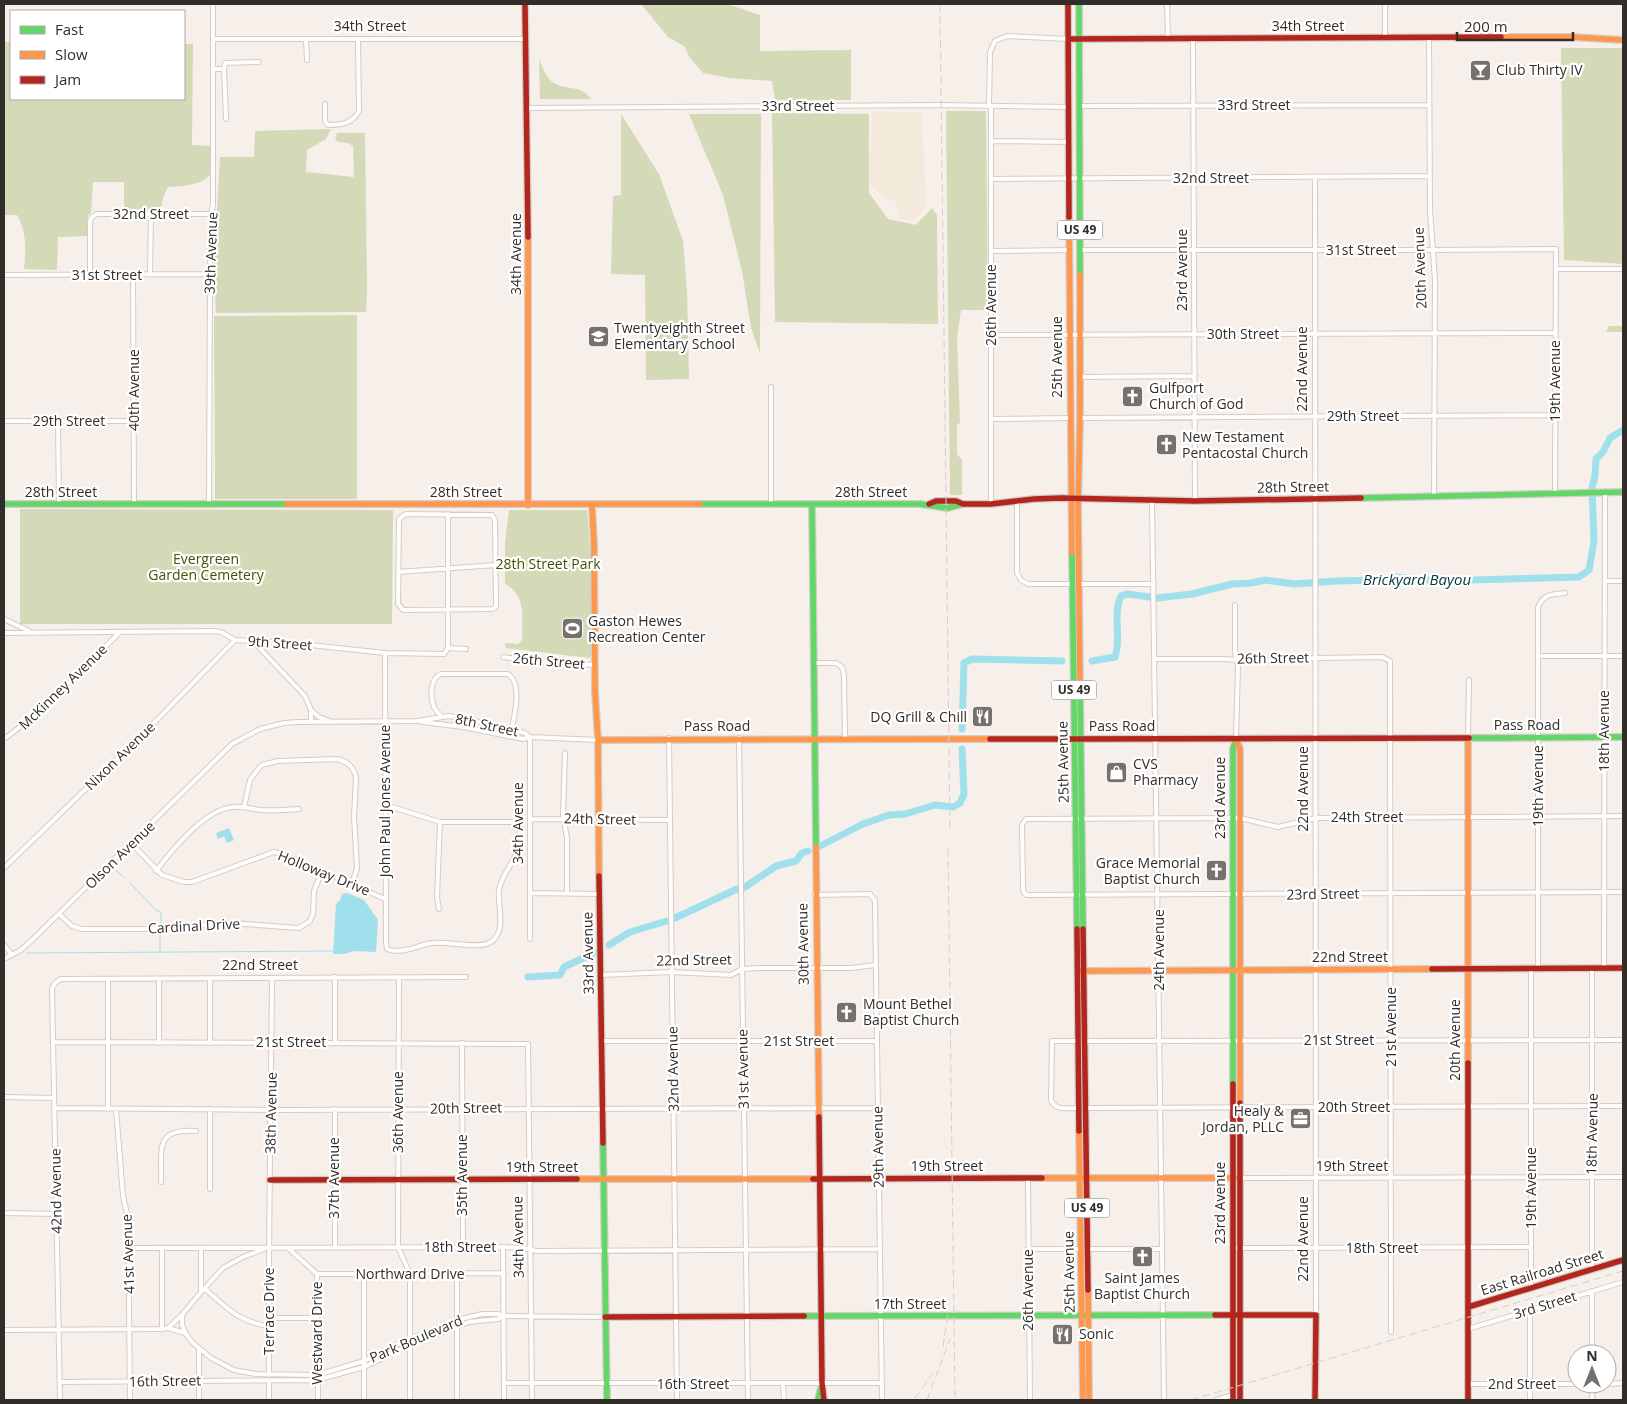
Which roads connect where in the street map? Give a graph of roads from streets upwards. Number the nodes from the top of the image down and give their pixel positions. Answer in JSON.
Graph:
{"nodes":[{"id":1,"x":213,"y":4,"type":"edge"},
{"id":2,"x":525,"y":4,"type":"edge"},
{"id":3,"x":1068,"y":4,"type":"edge"},
{"id":4,"x":1079,"y":4,"type":"edge"},
{"id":5,"x":1167,"y":4,"type":"edge"},
{"id":6,"x":1385,"y":4,"type":"edge"},
{"id":7,"x":1385,"y":38,"type":"junction"},
{"id":8,"x":1429,"y":38,"type":"junction"},
{"id":9,"x":213,"y":39,"type":"junction"},
{"id":10,"x":306,"y":39,"type":"junction"},
{"id":11,"x":358,"y":39,"type":"junction"},
{"id":12,"x":526,"y":39,"type":"junction"},
{"id":13,"x":1069,"y":39,"type":"junction"},
{"id":14,"x":1079,"y":39,"type":"junction"},
{"id":15,"x":1193,"y":39,"type":"junction"},
{"id":16,"x":995,"y":40,"type":"joint"},
{"id":17,"x":1168,"y":40,"type":"junction"},
{"id":18,"x":1623,"y":40,"type":"edge"},
{"id":19,"x":307,"y":60,"type":"dead end"},
{"id":20,"x":259,"y":62,"type":"dead end"},
{"id":21,"x":213,"y":69,"type":"junction"},
{"id":22,"x":224,"y":69,"type":"junction"},
{"id":23,"x":325,"y":104,"type":"dead end"},
{"id":24,"x":1429,"y":105,"type":"junction"},
{"id":25,"x":990,"y":106,"type":"junction"},
{"id":26,"x":1079,"y":106,"type":"junction"},
{"id":27,"x":1193,"y":106,"type":"junction"},
{"id":28,"x":1069,"y":107,"type":"junction"},
{"id":29,"x":526,"y":108,"type":"junction"},
{"id":30,"x":226,"y":119,"type":"dead end"},
{"id":31,"x":991,"y":141,"type":"junction"},
{"id":32,"x":1069,"y":142,"type":"junction"},
{"id":33,"x":1430,"y":176,"type":"junction"},
{"id":34,"x":1315,"y":177,"type":"junction"},
{"id":35,"x":1069,"y":178,"type":"junction"},
{"id":36,"x":1079,"y":178,"type":"junction"},
{"id":37,"x":1194,"y":178,"type":"junction"},
{"id":38,"x":991,"y":179,"type":"junction"},
{"id":39,"x":211,"y":214,"type":"junction"},
{"id":40,"x":151,"y":215,"type":"junction"},
{"id":41,"x":991,"y":250,"type":"junction"},
{"id":42,"x":1069,"y":250,"type":"junction"},
{"id":43,"x":1080,"y":250,"type":"junction"},
{"id":44,"x":1194,"y":250,"type":"junction"},
{"id":45,"x":1314,"y":250,"type":"junction"},
{"id":46,"x":1433,"y":250,"type":"junction"},
{"id":47,"x":1556,"y":269,"type":"junction"},
{"id":48,"x":1623,"y":269,"type":"edge"},
{"id":49,"x":210,"y":274,"type":"junction"},
{"id":50,"x":90,"y":275,"type":"junction"},
{"id":51,"x":132,"y":275,"type":"junction"},
{"id":52,"x":150,"y":275,"type":"junction"},
{"id":53,"x":4,"y":276,"type":"edge"},
{"id":54,"x":1435,"y":333,"type":"junction"},
{"id":55,"x":1555,"y":333,"type":"junction"},
{"id":56,"x":1194,"y":334,"type":"junction"},
{"id":57,"x":1315,"y":334,"type":"junction"},
{"id":58,"x":991,"y":335,"type":"junction"},
{"id":59,"x":1069,"y":335,"type":"junction"},
{"id":60,"x":1079,"y":335,"type":"junction"},
{"id":61,"x":1194,"y":376,"type":"junction"},
{"id":62,"x":1080,"y":377,"type":"junction"},
{"id":63,"x":771,"y":387,"type":"dead end"},
{"id":64,"x":1555,"y":415,"type":"junction"},
{"id":65,"x":1315,"y":416,"type":"junction"},
{"id":66,"x":1434,"y":416,"type":"junction"},
{"id":67,"x":1195,"y":417,"type":"junction"},
{"id":68,"x":1070,"y":418,"type":"junction"},
{"id":69,"x":1080,"y":418,"type":"junction"},
{"id":70,"x":991,"y":419,"type":"junction"},
{"id":71,"x":4,"y":421,"type":"edge"},
{"id":72,"x":134,"y":421,"type":"junction"},
{"id":73,"x":58,"y":422,"type":"junction"},
{"id":74,"x":1623,"y":492,"type":"edge"},
{"id":75,"x":1602,"y":493,"type":"junction"},
{"id":76,"x":1555,"y":494,"type":"junction"},
{"id":77,"x":1434,"y":497,"type":"junction"},
{"id":78,"x":1072,"y":499,"type":"junction"},
{"id":79,"x":1078,"y":499,"type":"junction"},
{"id":80,"x":1316,"y":499,"type":"junction"},
{"id":81,"x":1152,"y":500,"type":"junction"},
{"id":82,"x":1017,"y":501,"type":"junction"},
{"id":83,"x":1195,"y":501,"type":"junction"},
{"id":84,"x":209,"y":503,"type":"junction"},
{"id":85,"x":4,"y":504,"type":"edge"},
{"id":86,"x":59,"y":504,"type":"junction"},
{"id":87,"x":134,"y":504,"type":"junction"},
{"id":88,"x":528,"y":504,"type":"junction"},
{"id":89,"x":812,"y":504,"type":"junction"},
{"id":90,"x":991,"y":504,"type":"junction"},
{"id":91,"x":592,"y":505,"type":"junction"},
{"id":92,"x":772,"y":505,"type":"junction"},
{"id":93,"x":448,"y":514,"type":"junction"},
{"id":94,"x":496,"y":565,"type":"junction"},
{"id":95,"x":449,"y":568,"type":"junction"},
{"id":96,"x":398,"y":572,"type":"junction"},
{"id":97,"x":1605,"y":581,"type":"junction"},
{"id":98,"x":1623,"y":581,"type":"edge"},
{"id":99,"x":1076,"y":584,"type":"junction"},
{"id":100,"x":1154,"y":586,"type":"junction"},
{"id":101,"x":1565,"y":593,"type":"dead end"},
{"id":102,"x":1235,"y":605,"type":"dead end"},
{"id":103,"x":448,"y":610,"type":"junction"},
{"id":104,"x":4,"y":619,"type":"edge"},
{"id":105,"x":120,"y":632,"type":"junction"},
{"id":106,"x":4,"y":633,"type":"edge"},
{"id":107,"x":34,"y":633,"type":"junction"},
{"id":108,"x":235,"y":640,"type":"junction"},
{"id":109,"x":253,"y":641,"type":"junction"},
{"id":110,"x":448,"y":648,"type":"junction"},
{"id":111,"x":466,"y":649,"type":"dead end"},
{"id":112,"x":385,"y":653,"type":"junction"},
{"id":113,"x":1538,"y":656,"type":"junction"},
{"id":114,"x":1604,"y":656,"type":"junction"},
{"id":115,"x":1623,"y":656,"type":"edge"},
{"id":116,"x":503,"y":657,"type":"dead end"},
{"id":117,"x":1315,"y":658,"type":"junction"},
{"id":118,"x":1154,"y":659,"type":"junction"},
{"id":119,"x":1237,"y":660,"type":"junction"},
{"id":120,"x":1390,"y":662,"type":"joint"},
{"id":121,"x":813,"y":663,"type":"junction"},
{"id":122,"x":595,"y":665,"type":"junction"},
{"id":123,"x":1469,"y":680,"type":"dead end"},
{"id":124,"x":311,"y":710,"type":"junction"},
{"id":125,"x":442,"y":717,"type":"junction"},
{"id":126,"x":385,"y":721,"type":"junction"},
{"id":127,"x":417,"y":721,"type":"junction"},
{"id":128,"x":311,"y":722,"type":"junction"},
{"id":129,"x":331,"y":722,"type":"junction"},
{"id":130,"x":478,"y":722,"type":"junction"},
{"id":131,"x":476,"y":730,"type":"junction"},
{"id":132,"x":511,"y":730,"type":"junction"},
{"id":133,"x":510,"y":737,"type":"junction"},
{"id":134,"x":530,"y":737,"type":"junction"},
{"id":135,"x":1538,"y":737,"type":"junction"},
{"id":136,"x":1604,"y":737,"type":"junction"},
{"id":137,"x":1623,"y":737,"type":"edge"},
{"id":138,"x":670,"y":738,"type":"junction"},
{"id":139,"x":739,"y":738,"type":"junction"},
{"id":140,"x":814,"y":738,"type":"junction"},
{"id":141,"x":845,"y":738,"type":"junction"},
{"id":142,"x":1316,"y":738,"type":"junction"},
{"id":143,"x":1391,"y":738,"type":"junction"},
{"id":144,"x":1468,"y":738,"type":"junction"},
{"id":145,"x":4,"y":739,"type":"edge"},
{"id":146,"x":1078,"y":739,"type":"junction"},
{"id":147,"x":1154,"y":739,"type":"junction"},
{"id":148,"x":1236,"y":739,"type":"junction"},
{"id":149,"x":598,"y":740,"type":"junction"},
{"id":150,"x":232,"y":744,"type":"joint"},
{"id":151,"x":565,"y":753,"type":"dead end"},
{"id":152,"x":386,"y":805,"type":"junction"},
{"id":153,"x":244,"y":807,"type":"junction"},
{"id":154,"x":300,"y":809,"type":"dead end"},
{"id":155,"x":1469,"y":816,"type":"junction"},
{"id":156,"x":1538,"y":816,"type":"junction"},
{"id":157,"x":1604,"y":816,"type":"junction"},
{"id":158,"x":1623,"y":816,"type":"edge"},
{"id":159,"x":1391,"y":817,"type":"junction"},
{"id":160,"x":1156,"y":818,"type":"junction"},
{"id":161,"x":1233,"y":818,"type":"junction"},
{"id":162,"x":1240,"y":818,"type":"junction"},
{"id":163,"x":1316,"y":818,"type":"junction"},
{"id":164,"x":530,"y":819,"type":"junction"},
{"id":165,"x":563,"y":819,"type":"junction"},
{"id":166,"x":598,"y":819,"type":"junction"},
{"id":167,"x":1079,"y":819,"type":"junction"},
{"id":168,"x":670,"y":820,"type":"junction"},
{"id":169,"x":440,"y":822,"type":"junction"},
{"id":170,"x":132,"y":844,"type":"junction"},
{"id":171,"x":4,"y":868,"type":"edge"},
{"id":172,"x":156,"y":871,"type":"junction"},
{"id":173,"x":322,"y":871,"type":"junction"},
{"id":174,"x":352,"y":884,"type":"junction"},
{"id":175,"x":1024,"y":892,"type":"joint"},
{"id":176,"x":1538,"y":892,"type":"junction"},
{"id":177,"x":1623,"y":892,"type":"edge"},
{"id":178,"x":530,"y":893,"type":"junction"},
{"id":179,"x":567,"y":893,"type":"junction"},
{"id":180,"x":1391,"y":893,"type":"junction"},
{"id":181,"x":1470,"y":893,"type":"junction"},
{"id":182,"x":1604,"y":893,"type":"junction"},
{"id":183,"x":599,"y":894,"type":"junction"},
{"id":184,"x":1080,"y":894,"type":"junction"},
{"id":185,"x":1158,"y":894,"type":"junction"},
{"id":186,"x":1232,"y":894,"type":"junction"},
{"id":187,"x":1240,"y":894,"type":"junction"},
{"id":188,"x":1316,"y":894,"type":"junction"},
{"id":189,"x":815,"y":895,"type":"junction"},
{"id":190,"x":385,"y":899,"type":"junction"},
{"id":191,"x":439,"y":909,"type":"dead end"},
{"id":192,"x":59,"y":914,"type":"junction"},
{"id":193,"x":530,"y":939,"type":"dead end"},
{"id":194,"x":4,"y":946,"type":"edge"},
{"id":195,"x":12,"y":955,"type":"junction"},
{"id":196,"x":4,"y":959,"type":"edge"},
{"id":197,"x":875,"y":965,"type":"junction"},
{"id":198,"x":816,"y":968,"type":"junction"},
{"id":199,"x":1592,"y":968,"type":"junction"},
{"id":200,"x":1604,"y":968,"type":"junction"},
{"id":201,"x":1623,"y":968,"type":"edge"},
{"id":202,"x":742,"y":969,"type":"junction"},
{"id":203,"x":1391,"y":969,"type":"junction"},
{"id":204,"x":1468,"y":969,"type":"junction"},
{"id":205,"x":1531,"y":969,"type":"junction"},
{"id":206,"x":1538,"y":969,"type":"junction"},
{"id":207,"x":1159,"y":970,"type":"junction"},
{"id":208,"x":1232,"y":970,"type":"junction"},
{"id":209,"x":1240,"y":970,"type":"junction"},
{"id":210,"x":1316,"y":970,"type":"junction"},
{"id":211,"x":1081,"y":971,"type":"junction"},
{"id":212,"x":671,"y":972,"type":"junction"},
{"id":213,"x":601,"y":975,"type":"junction"},
{"id":214,"x":398,"y":977,"type":"junction"},
{"id":215,"x":466,"y":977,"type":"dead end"},
{"id":216,"x":210,"y":978,"type":"junction"},
{"id":217,"x":272,"y":978,"type":"junction"},
{"id":218,"x":335,"y":978,"type":"junction"},
{"id":219,"x":108,"y":979,"type":"junction"},
{"id":220,"x":159,"y":979,"type":"junction"},
{"id":221,"x":55,"y":983,"type":"joint"},
{"id":222,"x":707,"y":1034,"type":"dead end"},
{"id":223,"x":1159,"y":1040,"type":"junction"},
{"id":224,"x":1233,"y":1040,"type":"junction"},
{"id":225,"x":1240,"y":1040,"type":"junction"},
{"id":226,"x":1316,"y":1040,"type":"junction"},
{"id":227,"x":1391,"y":1040,"type":"junction"},
{"id":228,"x":1468,"y":1040,"type":"junction"},
{"id":229,"x":1530,"y":1040,"type":"junction"},
{"id":230,"x":1592,"y":1040,"type":"junction"},
{"id":231,"x":1623,"y":1040,"type":"edge"},
{"id":232,"x":602,"y":1041,"type":"junction"},
{"id":233,"x":672,"y":1041,"type":"junction"},
{"id":234,"x":707,"y":1041,"type":"junction"},
{"id":235,"x":743,"y":1041,"type":"junction"},
{"id":236,"x":817,"y":1041,"type":"junction"},
{"id":237,"x":876,"y":1041,"type":"junction"},
{"id":238,"x":1082,"y":1041,"type":"junction"},
{"id":239,"x":54,"y":1042,"type":"junction"},
{"id":240,"x":272,"y":1042,"type":"junction"},
{"id":241,"x":334,"y":1042,"type":"junction"},
{"id":242,"x":107,"y":1043,"type":"junction"},
{"id":243,"x":159,"y":1043,"type":"junction"},
{"id":244,"x":210,"y":1043,"type":"junction"},
{"id":245,"x":398,"y":1043,"type":"junction"},
{"id":246,"x":462,"y":1044,"type":"junction"},
{"id":247,"x":528,"y":1044,"type":"joint"},
{"id":248,"x":4,"y":1097,"type":"edge"},
{"id":249,"x":54,"y":1098,"type":"junction"},
{"id":250,"x":1050,"y":1100,"type":"joint"},
{"id":251,"x":1468,"y":1106,"type":"junction"},
{"id":252,"x":1530,"y":1106,"type":"junction"},
{"id":253,"x":1593,"y":1106,"type":"junction"},
{"id":254,"x":1623,"y":1106,"type":"edge"},
{"id":255,"x":1232,"y":1107,"type":"junction"},
{"id":256,"x":1240,"y":1107,"type":"junction"},
{"id":257,"x":1316,"y":1107,"type":"junction"},
{"id":258,"x":1392,"y":1107,"type":"junction"},
{"id":259,"x":54,"y":1108,"type":"junction"},
{"id":260,"x":462,"y":1108,"type":"junction"},
{"id":261,"x":528,"y":1108,"type":"junction"},
{"id":262,"x":603,"y":1108,"type":"junction"},
{"id":263,"x":674,"y":1108,"type":"junction"},
{"id":264,"x":744,"y":1108,"type":"junction"},
{"id":265,"x":818,"y":1108,"type":"junction"},
{"id":266,"x":877,"y":1108,"type":"junction"},
{"id":267,"x":1082,"y":1108,"type":"junction"},
{"id":268,"x":1160,"y":1108,"type":"junction"},
{"id":269,"x":108,"y":1109,"type":"junction"},
{"id":270,"x":116,"y":1109,"type":"junction"},
{"id":271,"x":210,"y":1109,"type":"junction"},
{"id":272,"x":335,"y":1109,"type":"junction"},
{"id":273,"x":397,"y":1109,"type":"junction"},
{"id":274,"x":272,"y":1110,"type":"junction"},
{"id":275,"x":196,"y":1130,"type":"dead end"},
{"id":276,"x":1232,"y":1178,"type":"junction"},
{"id":277,"x":1240,"y":1178,"type":"junction"},
{"id":278,"x":1316,"y":1178,"type":"junction"},
{"id":279,"x":1392,"y":1178,"type":"junction"},
{"id":280,"x":1468,"y":1178,"type":"junction"},
{"id":281,"x":1531,"y":1178,"type":"junction"},
{"id":282,"x":1591,"y":1178,"type":"junction"},
{"id":283,"x":1623,"y":1178,"type":"edge"},
{"id":284,"x":530,"y":1179,"type":"junction"},
{"id":285,"x":604,"y":1179,"type":"junction"},
{"id":286,"x":674,"y":1179,"type":"junction"},
{"id":287,"x":746,"y":1179,"type":"junction"},
{"id":288,"x":819,"y":1179,"type":"junction"},
{"id":289,"x":878,"y":1179,"type":"junction"},
{"id":290,"x":1028,"y":1179,"type":"junction"},
{"id":291,"x":1083,"y":1179,"type":"junction"},
{"id":292,"x":1161,"y":1179,"type":"junction"},
{"id":293,"x":270,"y":1180,"type":"junction"},
{"id":294,"x":334,"y":1180,"type":"junction"},
{"id":295,"x":398,"y":1180,"type":"junction"},
{"id":296,"x":462,"y":1180,"type":"junction"},
{"id":297,"x":161,"y":1182,"type":"dead end"},
{"id":298,"x":210,"y":1189,"type":"dead end"},
{"id":299,"x":4,"y":1213,"type":"edge"},
{"id":300,"x":56,"y":1214,"type":"junction"},
{"id":301,"x":462,"y":1246,"type":"junction"},
{"id":302,"x":334,"y":1247,"type":"junction"},
{"id":303,"x":398,"y":1247,"type":"junction"},
{"id":304,"x":504,"y":1247,"type":"junction"},
{"id":305,"x":1531,"y":1247,"type":"junction"},
{"id":306,"x":129,"y":1248,"type":"junction"},
{"id":307,"x":162,"y":1248,"type":"junction"},
{"id":308,"x":202,"y":1248,"type":"junction"},
{"id":309,"x":268,"y":1248,"type":"junction"},
{"id":310,"x":288,"y":1248,"type":"junction"},
{"id":311,"x":531,"y":1248,"type":"junction"},
{"id":312,"x":1233,"y":1248,"type":"junction"},
{"id":313,"x":1240,"y":1248,"type":"junction"},
{"id":314,"x":1316,"y":1248,"type":"junction"},
{"id":315,"x":1392,"y":1248,"type":"junction"},
{"id":316,"x":1468,"y":1248,"type":"junction"},
{"id":317,"x":820,"y":1249,"type":"junction"},
{"id":318,"x":880,"y":1249,"type":"junction"},
{"id":319,"x":1028,"y":1249,"type":"junction"},
{"id":320,"x":1084,"y":1249,"type":"junction"},
{"id":321,"x":1162,"y":1249,"type":"junction"},
{"id":322,"x":746,"y":1250,"type":"junction"},
{"id":323,"x":605,"y":1251,"type":"junction"},
{"id":324,"x":675,"y":1251,"type":"junction"},
{"id":325,"x":1623,"y":1260,"type":"edge"},
{"id":326,"x":1592,"y":1270,"type":"junction"},
{"id":327,"x":504,"y":1273,"type":"junction"},
{"id":328,"x":317,"y":1274,"type":"junction"},
{"id":329,"x":364,"y":1274,"type":"junction"},
{"id":330,"x":410,"y":1274,"type":"junction"},
{"id":331,"x":457,"y":1274,"type":"junction"},
{"id":332,"x":1623,"y":1282,"type":"edge"},
{"id":333,"x":1531,"y":1288,"type":"junction"},
{"id":334,"x":203,"y":1290,"type":"junction"},
{"id":335,"x":1592,"y":1291,"type":"junction"},
{"id":336,"x":1468,"y":1308,"type":"junction"},
{"id":337,"x":1530,"y":1309,"type":"junction"},
{"id":338,"x":182,"y":1315,"type":"junction"},
{"id":339,"x":1233,"y":1315,"type":"junction"},
{"id":340,"x":1240,"y":1315,"type":"junction"},
{"id":341,"x":1316,"y":1315,"type":"junction"},
{"id":342,"x":504,"y":1316,"type":"junction"},
{"id":343,"x":532,"y":1316,"type":"junction"},
{"id":344,"x":821,"y":1316,"type":"junction"},
{"id":345,"x":881,"y":1316,"type":"junction"},
{"id":346,"x":1028,"y":1316,"type":"junction"},
{"id":347,"x":1085,"y":1316,"type":"junction"},
{"id":348,"x":1163,"y":1316,"type":"junction"},
{"id":349,"x":605,"y":1317,"type":"junction"},
{"id":350,"x":677,"y":1317,"type":"junction"},
{"id":351,"x":747,"y":1317,"type":"junction"},
{"id":352,"x":268,"y":1318,"type":"junction"},
{"id":353,"x":317,"y":1318,"type":"junction"},
{"id":354,"x":457,"y":1322,"type":"junction"},
{"id":355,"x":269,"y":1326,"type":"junction"},
{"id":356,"x":168,"y":1328,"type":"junction"},
{"id":357,"x":457,"y":1328,"type":"junction"},
{"id":358,"x":162,"y":1329,"type":"junction"},
{"id":359,"x":1468,"y":1329,"type":"junction"},
{"id":360,"x":4,"y":1330,"type":"edge"},
{"id":361,"x":59,"y":1330,"type":"junction"},
{"id":362,"x":129,"y":1330,"type":"junction"},
{"id":363,"x":1391,"y":1332,"type":"dead end"},
{"id":364,"x":186,"y":1334,"type":"junction"},
{"id":365,"x":411,"y":1338,"type":"junction"},
{"id":366,"x":411,"y":1344,"type":"junction"},
{"id":367,"x":1592,"y":1344,"type":"edge"},
{"id":368,"x":199,"y":1349,"type":"junction"},
{"id":369,"x":364,"y":1361,"type":"junction"},
{"id":370,"x":364,"y":1367,"type":"junction"},
{"id":371,"x":269,"y":1375,"type":"junction"},
{"id":372,"x":317,"y":1375,"type":"junction"},
{"id":373,"x":270,"y":1380,"type":"junction"},
{"id":374,"x":317,"y":1380,"type":"junction"},
{"id":375,"x":130,"y":1381,"type":"junction"},
{"id":376,"x":199,"y":1381,"type":"junction"},
{"id":377,"x":242,"y":1381,"type":"junction"},
{"id":378,"x":60,"y":1382,"type":"junction"},
{"id":379,"x":504,"y":1383,"type":"junction"},
{"id":380,"x":533,"y":1383,"type":"junction"},
{"id":381,"x":677,"y":1383,"type":"junction"},
{"id":382,"x":783,"y":1383,"type":"junction"},
{"id":383,"x":822,"y":1383,"type":"junction"},
{"id":384,"x":882,"y":1383,"type":"junction"},
{"id":385,"x":606,"y":1384,"type":"junction"},
{"id":386,"x":747,"y":1384,"type":"junction"},
{"id":387,"x":1468,"y":1384,"type":"junction"},
{"id":388,"x":1530,"y":1384,"type":"junction"},
{"id":389,"x":1567,"y":1384,"type":"edge"},
{"id":390,"x":1240,"y":1397,"type":"edge"},
{"id":391,"x":1232,"y":1398,"type":"edge"},
{"id":392,"x":60,"y":1400,"type":"edge"},
{"id":393,"x":130,"y":1400,"type":"edge"},
{"id":394,"x":199,"y":1400,"type":"edge"},
{"id":395,"x":270,"y":1400,"type":"edge"},
{"id":396,"x":318,"y":1400,"type":"edge"},
{"id":397,"x":364,"y":1400,"type":"edge"},
{"id":398,"x":410,"y":1400,"type":"edge"},
{"id":399,"x":457,"y":1400,"type":"edge"},
{"id":400,"x":504,"y":1400,"type":"edge"},
{"id":401,"x":532,"y":1400,"type":"edge"},
{"id":402,"x":607,"y":1400,"type":"edge"},
{"id":403,"x":677,"y":1400,"type":"edge"},
{"id":404,"x":748,"y":1400,"type":"edge"},
{"id":405,"x":784,"y":1400,"type":"edge"},
{"id":406,"x":818,"y":1400,"type":"edge"},
{"id":407,"x":824,"y":1400,"type":"edge"},
{"id":408,"x":882,"y":1400,"type":"edge"},
{"id":409,"x":1030,"y":1400,"type":"edge"},
{"id":410,"x":1083,"y":1400,"type":"edge"},
{"id":411,"x":1089,"y":1400,"type":"edge"},
{"id":412,"x":1164,"y":1400,"type":"edge"},
{"id":413,"x":1216,"y":1400,"type":"edge"},
{"id":414,"x":1316,"y":1400,"type":"edge"},
{"id":415,"x":1468,"y":1400,"type":"edge"},
{"id":416,"x":1530,"y":1400,"type":"edge"}],
"edges":[{"from":1,"to":9,"type":"street","name":"39th Avenue"},
{"from":2,"to":12,"type":"street","name":"34th Avenue"},
{"from":3,"to":13,"type":"street","name":"25th Avenue","number":"US 49"},
{"from":4,"to":14,"type":"street","name":"25th Avenue","number":"US 49"},
{"from":5,"to":17,"type":"street"},
{"from":6,"to":7,"type":"street"},
{"from":7,"to":8,"type":"street","name":"34th Street"},
{"from":7,"to":15,"type":"street","name":"34th Street"},
{"from":8,"to":18,"type":"street","name":"34th Street"},
{"from":8,"to":24,"type":"street","name":"20th Avenue"},
{"from":9,"to":10,"type":"street","name":"34th Street"},
{"from":9,"to":21,"type":"street","name":"39th Avenue"},
{"from":10,"to":11,"type":"street","name":"34th Street"},
{"from":10,"to":19,"type":"street"},
{"from":11,"to":12,"type":"street","name":"34th Street"},
{"from":11,"to":23,"type":"street"},
{"from":12,"to":29,"type":"street","name":"34th Avenue"},
{"from":13,"to":14,"type":"street","name":"34th Street"},
{"from":13,"to":16,"type":"street","name":"34th Street"},
{"from":13,"to":28,"type":"street","name":"25th Avenue","number":"US 49"},
{"from":14,"to":17,"type":"street","name":"34th Street"},
{"from":14,"to":26,"type":"street","name":"25th Avenue","number":"US 49"},
{"from":15,"to":17,"type":"street","name":"34th Street"},
{"from":15,"to":27,"type":"street","name":"23rd Avenue"},
{"from":16,"to":25,"type":"street","name":"26th Avenue"},
{"from":20,"to":22,"type":"street"},
{"from":21,"to":22,"type":"street"},
{"from":21,"to":39,"type":"street","name":"39th Avenue"},
{"from":22,"to":30,"type":"street"},
{"from":24,"to":27,"type":"street","name":"33rd Street"},
{"from":24,"to":33,"type":"street","name":"20th Avenue"},
{"from":25,"to":28,"type":"street","name":"33rd Street"},
{"from":25,"to":29,"type":"street","name":"33rd Street"},
{"from":25,"to":31,"type":"street","name":"26th Avenue"},
{"from":26,"to":27,"type":"street","name":"33rd Street"},
{"from":26,"to":36,"type":"street","name":"25th Avenue","number":"US 49"},
{"from":27,"to":37,"type":"street","name":"23rd Avenue"},
{"from":28,"to":32,"type":"street","name":"25th Avenue","number":"US 49"},
{"from":29,"to":88,"type":"street","name":"34th Avenue"},
{"from":31,"to":32,"type":"street"},
{"from":31,"to":38,"type":"street","name":"26th Avenue"},
{"from":32,"to":35,"type":"street","name":"25th Avenue","number":"US 49"},
{"from":33,"to":34,"type":"street","name":"32nd Street"},
{"from":33,"to":46,"type":"street","name":"20th Avenue"},
{"from":34,"to":37,"type":"street","name":"32nd Street"},
{"from":34,"to":45,"type":"street","name":"22nd Avenue"},
{"from":35,"to":36,"type":"street","name":"32nd Street"},
{"from":35,"to":38,"type":"street","name":"32nd Street"},
{"from":35,"to":42,"type":"street","name":"25th Avenue","number":"US 49"},
{"from":36,"to":37,"type":"street","name":"32nd Street"},
{"from":36,"to":43,"type":"street","name":"25th Avenue","number":"US 49"},
{"from":37,"to":44,"type":"street","name":"23rd Avenue"},
{"from":38,"to":41,"type":"street","name":"26th Avenue"},
{"from":39,"to":40,"type":"street","name":"32nd Street"},
{"from":39,"to":49,"type":"street","name":"39th Avenue"},
{"from":40,"to":50,"type":"street","name":"32nd Street"},
{"from":40,"to":52,"type":"street"},
{"from":41,"to":42,"type":"street"},
{"from":41,"to":58,"type":"street","name":"26th Avenue"},
{"from":42,"to":59,"type":"street","name":"25th Avenue","number":"US 49"},
{"from":43,"to":44,"type":"street","name":"31st Street"},
{"from":43,"to":60,"type":"street","name":"25th Avenue","number":"US 49"},
{"from":44,"to":45,"type":"street","name":"31st Street"},
{"from":44,"to":56,"type":"street","name":"23rd Avenue"},
{"from":45,"to":46,"type":"street","name":"31st Street"},
{"from":45,"to":57,"type":"street","name":"22nd Avenue"},
{"from":46,"to":47,"type":"street","name":"31st Street"},
{"from":46,"to":54,"type":"street","name":"20th Avenue"},
{"from":47,"to":48,"type":"street"},
{"from":47,"to":55,"type":"street","name":"19th Avenue"},
{"from":49,"to":52,"type":"street","name":"31st Street"},
{"from":49,"to":84,"type":"street","name":"39th Avenue"},
{"from":50,"to":51,"type":"street","name":"31st Street"},
{"from":50,"to":53,"type":"street","name":"31st Street"},
{"from":51,"to":52,"type":"street","name":"31st Street"},
{"from":51,"to":72,"type":"street","name":"40th Avenue"},
{"from":54,"to":55,"type":"street","name":"30th Street"},
{"from":54,"to":57,"type":"street","name":"30th Street"},
{"from":54,"to":66,"type":"street","name":"20th Avenue"},
{"from":55,"to":64,"type":"street","name":"19th Avenue"},
{"from":56,"to":57,"type":"street","name":"30th Street"},
{"from":56,"to":60,"type":"street","name":"30th Street"},
{"from":56,"to":61,"type":"street","name":"23rd Avenue"},
{"from":57,"to":65,"type":"street","name":"22nd Avenue"},
{"from":58,"to":59,"type":"street","name":"30th Street"},
{"from":58,"to":70,"type":"street","name":"26th Avenue"},
{"from":59,"to":60,"type":"street","name":"30th Street"},
{"from":59,"to":68,"type":"street","name":"25th Avenue","number":"US 49"},
{"from":60,"to":62,"type":"street","name":"25th Avenue","number":"US 49"},
{"from":61,"to":62,"type":"street"},
{"from":61,"to":67,"type":"street","name":"23rd Avenue"},
{"from":62,"to":69,"type":"street","name":"25th Avenue","number":"US 49"},
{"from":63,"to":92,"type":"street"},
{"from":64,"to":66,"type":"street","name":"29th Street"},
{"from":64,"to":76,"type":"street","name":"19th Avenue"},
{"from":65,"to":66,"type":"street","name":"29th Street"},
{"from":65,"to":67,"type":"street","name":"29th Street"},
{"from":65,"to":80,"type":"street","name":"22nd Avenue"},
{"from":66,"to":77,"type":"street","name":"20th Avenue"},
{"from":67,"to":69,"type":"street","name":"29th Street"},
{"from":67,"to":83,"type":"street","name":"23rd Avenue"},
{"from":68,"to":70,"type":"street"},
{"from":68,"to":78,"type":"street","name":"25th Avenue","number":"US 49"},
{"from":69,"to":79,"type":"street","name":"25th Avenue","number":"US 49"},
{"from":70,"to":90,"type":"street","name":"26th Avenue"},
{"from":71,"to":73,"type":"street","name":"29th Street"},
{"from":72,"to":73,"type":"street","name":"29th Street"},
{"from":72,"to":87,"type":"street","name":"40th Avenue"},
{"from":73,"to":86,"type":"street"},
{"from":74,"to":75,"type":"street","name":"28th Street"},
{"from":75,"to":76,"type":"street","name":"28th Street"},
{"from":75,"to":97,"type":"street","name":"18th Avenue"},
{"from":76,"to":77,"type":"street","name":"28th Street"},
{"from":77,"to":80,"type":"street","name":"28th Street"},
{"from":78,"to":79,"type":"street","name":"28th Street"},
{"from":78,"to":82,"type":"street","name":"28th Street"},
{"from":78,"to":99,"type":"street","name":"25th Avenue","number":"US 49"},
{"from":79,"to":81,"type":"street","name":"28th Street"},
{"from":79,"to":99,"type":"street","name":"25th Avenue","number":"US 49"},
{"from":80,"to":83,"type":"street","name":"28th Street"},
{"from":80,"to":117,"type":"street","name":"22nd Avenue"},
{"from":81,"to":83,"type":"street","name":"28th Street"},
{"from":81,"to":100,"type":"street","name":"24th Avenue"},
{"from":82,"to":90,"type":"street","name":"28th Street"},
{"from":82,"to":99,"type":"street"},
{"from":84,"to":87,"type":"street","name":"28th Street"},
{"from":84,"to":88,"type":"street","name":"28th Street"},
{"from":85,"to":86,"type":"street","name":"28th Street"},
{"from":86,"to":87,"type":"street","name":"28th Street"},
{"from":88,"to":91,"type":"street","name":"28th Street"},
{"from":89,"to":90,"type":"street","name":"28th Street"},
{"from":89,"to":92,"type":"street","name":"28th Street"},
{"from":89,"to":121,"type":"street","name":"30th Avenue"},
{"from":91,"to":92,"type":"street","name":"28th Street"},
{"from":91,"to":122,"type":"street","name":"33rd Avenue"},
{"from":93,"to":94,"type":"street"},
{"from":93,"to":95,"type":"street"},
{"from":93,"to":96,"type":"street"},
{"from":94,"to":95,"type":"street"},
{"from":94,"to":103,"type":"street"},
{"from":95,"to":96,"type":"street"},
{"from":95,"to":103,"type":"street"},
{"from":96,"to":103,"type":"street"},
{"from":97,"to":98,"type":"street"},
{"from":97,"to":114,"type":"street","name":"18th Avenue"},
{"from":99,"to":100,"type":"street"},
{"from":99,"to":146,"type":"street","name":"25th Avenue","number":"US 49"},
{"from":100,"to":118,"type":"street","name":"24th Avenue"},
{"from":101,"to":113,"type":"street","name":"19th Avenue"},
{"from":102,"to":119,"type":"street"},
{"from":103,"to":110,"type":"street"},
{"from":104,"to":107,"type":"street"},
{"from":105,"to":107,"type":"street","name":"9th Street"},
{"from":105,"to":108,"type":"street","name":"9th Street"},
{"from":105,"to":145,"type":"street","name":"McKinney Avenue"},
{"from":106,"to":107,"type":"street","name":"9th Street"},
{"from":108,"to":109,"type":"street","name":"9th Street"},
{"from":108,"to":171,"type":"street","name":"Nixon Avenue"},
{"from":109,"to":112,"type":"street","name":"9th Street"},
{"from":109,"to":124,"type":"street"},
{"from":110,"to":111,"type":"street","name":"9th Street"},
{"from":110,"to":112,"type":"street","name":"9th Street"},
{"from":112,"to":126,"type":"street","name":"John Paul Jones Avenue"},
{"from":113,"to":114,"type":"street"},
{"from":113,"to":135,"type":"street","name":"19th Avenue"},
{"from":114,"to":115,"type":"street"},
{"from":114,"to":136,"type":"street","name":"18th Avenue"},
{"from":116,"to":122,"type":"street","name":"26th Street"},
{"from":117,"to":119,"type":"street","name":"26th Street"},
{"from":117,"to":120,"type":"street","name":"26th Street"},
{"from":117,"to":142,"type":"street","name":"22nd Avenue"},
{"from":118,"to":119,"type":"street","name":"26th Street"},
{"from":118,"to":147,"type":"street","name":"24th Avenue"},
{"from":119,"to":148,"type":"street"},
{"from":120,"to":143,"type":"street","name":"21st Avenue"},
{"from":121,"to":140,"type":"street","name":"30th Avenue"},
{"from":121,"to":141,"type":"street"},
{"from":122,"to":149,"type":"street","name":"33rd Avenue"},
{"from":123,"to":144,"type":"street","name":"20th Avenue"},
{"from":124,"to":128,"type":"street"},
{"from":124,"to":129,"type":"street"},
{"from":125,"to":127,"type":"street","name":"8th Street"},
{"from":125,"to":130,"type":"street","name":"8th Street"},
{"from":125,"to":132,"type":"street"},
{"from":126,"to":127,"type":"street","name":"8th Street"},
{"from":126,"to":129,"type":"street","name":"8th Street"},
{"from":126,"to":152,"type":"street","name":"John Paul Jones Avenue"},
{"from":127,"to":131,"type":"street","name":"8th Street"},
{"from":128,"to":129,"type":"street","name":"8th Street"},
{"from":128,"to":150,"type":"street","name":"8th Street"},
{"from":130,"to":131,"type":"street"},
{"from":130,"to":132,"type":"street","name":"8th Street"},
{"from":131,"to":133,"type":"street","name":"8th Street"},
{"from":132,"to":133,"type":"street"},
{"from":132,"to":134,"type":"street","name":"8th Street"},
{"from":133,"to":134,"type":"street","name":"8th Street"},
{"from":134,"to":149,"type":"street","name":"Pass Road"},
{"from":134,"to":164,"type":"street","name":"34th Avenue"},
{"from":135,"to":136,"type":"street","name":"Pass Road"},
{"from":135,"to":144,"type":"street","name":"Pass Road"},
{"from":135,"to":156,"type":"street","name":"19th Avenue"},
{"from":136,"to":137,"type":"street","name":"Pass Road"},
{"from":136,"to":157,"type":"street","name":"18th Avenue"},
{"from":138,"to":139,"type":"street","name":"Pass Road"},
{"from":138,"to":149,"type":"street","name":"Pass Road"},
{"from":138,"to":168,"type":"street","name":"32nd Avenue"},
{"from":139,"to":140,"type":"street","name":"Pass Road"},
{"from":139,"to":202,"type":"street","name":"31st Avenue"},
{"from":140,"to":141,"type":"street","name":"Pass Road"},
{"from":140,"to":189,"type":"street","name":"30th Avenue"},
{"from":141,"to":146,"type":"street","name":"Pass Road"},
{"from":142,"to":143,"type":"street","name":"Pass Road"},
{"from":142,"to":148,"type":"street","name":"Pass Road"},
{"from":142,"to":163,"type":"street","name":"22nd Avenue"},
{"from":143,"to":144,"type":"street","name":"Pass Road"},
{"from":143,"to":159,"type":"street","name":"21st Avenue"},
{"from":144,"to":155,"type":"street","name":"20th Avenue"},
{"from":146,"to":147,"type":"street","name":"Pass Road"},
{"from":146,"to":167,"type":"street","name":"25th Avenue","number":"US 49"},
{"from":147,"to":148,"type":"street","name":"Pass Road"},
{"from":147,"to":160,"type":"street","name":"24th Avenue"},
{"from":148,"to":161,"type":"street","name":"23rd Avenue"},
{"from":148,"to":162,"type":"street","name":"23rd Avenue"},
{"from":149,"to":166,"type":"street","name":"33rd Avenue"},
{"from":150,"to":170,"type":"street","name":"Olson Avenue"},
{"from":151,"to":165,"type":"street"},
{"from":152,"to":169,"type":"street"},
{"from":152,"to":190,"type":"street","name":"John Paul Jones Avenue"},
{"from":153,"to":154,"type":"street"},
{"from":153,"to":172,"type":"street"},
{"from":153,"to":174,"type":"street"},
{"from":155,"to":156,"type":"street","name":"24th Street"},
{"from":155,"to":159,"type":"street","name":"24th Street"},
{"from":155,"to":181,"type":"street","name":"20th Avenue"},
{"from":156,"to":157,"type":"street","name":"24th Street"},
{"from":156,"to":176,"type":"street","name":"19th Avenue"},
{"from":157,"to":158,"type":"street","name":"24th Street"},
{"from":157,"to":182,"type":"street","name":"18th Avenue"},
{"from":159,"to":163,"type":"street","name":"24th Street"},
{"from":159,"to":180,"type":"street","name":"21st Avenue"},
{"from":160,"to":161,"type":"street","name":"24th Street"},
{"from":160,"to":167,"type":"street","name":"24th Street"},
{"from":160,"to":185,"type":"street","name":"24th Avenue"},
{"from":161,"to":162,"type":"street","name":"24th Street"},
{"from":161,"to":186,"type":"street","name":"23rd Avenue"},
{"from":162,"to":163,"type":"street","name":"24th Street"},
{"from":162,"to":187,"type":"street","name":"23rd Avenue"},
{"from":163,"to":188,"type":"street","name":"22nd Avenue"},
{"from":164,"to":165,"type":"street","name":"24th Street"},
{"from":164,"to":178,"type":"street","name":"34th Avenue"},
{"from":165,"to":166,"type":"street","name":"24th Street"},
{"from":165,"to":179,"type":"street"},
{"from":166,"to":168,"type":"street","name":"24th Street"},
{"from":166,"to":183,"type":"street","name":"33rd Avenue"},
{"from":167,"to":175,"type":"street","name":"24th Street"},
{"from":167,"to":184,"type":"street","name":"25th Avenue","number":"US 49"},
{"from":168,"to":212,"type":"street","name":"32nd Avenue"},
{"from":169,"to":190,"type":"street","name":"John Paul Jones Avenue"},
{"from":169,"to":191,"type":"street"},
{"from":170,"to":172,"type":"street","name":"Holloway Drive"},
{"from":170,"to":192,"type":"street","name":"Olson Avenue"},
{"from":172,"to":173,"type":"street","name":"Holloway Drive"},
{"from":173,"to":174,"type":"street","name":"Holloway Drive"},
{"from":173,"to":192,"type":"street","name":"Cardinal Drive"},
{"from":174,"to":190,"type":"street","name":"Holloway Drive"},
{"from":175,"to":184,"type":"street","name":"23rd Street"},
{"from":176,"to":181,"type":"street","name":"23rd Street"},
{"from":176,"to":182,"type":"street","name":"23rd Street"},
{"from":176,"to":206,"type":"street","name":"19th Avenue"},
{"from":177,"to":182,"type":"street","name":"23rd Street"},
{"from":178,"to":179,"type":"street"},
{"from":178,"to":193,"type":"street","name":"34th Avenue"},
{"from":179,"to":183,"type":"street"},
{"from":180,"to":181,"type":"street","name":"23rd Street"},
{"from":180,"to":188,"type":"street","name":"23rd Street"},
{"from":180,"to":203,"type":"street","name":"21st Avenue"},
{"from":181,"to":204,"type":"street","name":"20th Avenue"},
{"from":182,"to":200,"type":"street","name":"18th Avenue"},
{"from":183,"to":213,"type":"street","name":"33rd Avenue"},
{"from":184,"to":185,"type":"street","name":"23rd Street"},
{"from":184,"to":211,"type":"street","name":"25th Avenue","number":"US 49"},
{"from":185,"to":186,"type":"street","name":"23rd Street"},
{"from":185,"to":207,"type":"street","name":"24th Avenue"},
{"from":186,"to":187,"type":"street","name":"23rd Street"},
{"from":186,"to":208,"type":"street","name":"23rd Avenue"},
{"from":187,"to":188,"type":"street","name":"23rd Street"},
{"from":187,"to":209,"type":"street","name":"23rd Avenue"},
{"from":188,"to":210,"type":"street","name":"22nd Avenue"},
{"from":189,"to":197,"type":"street","name":"29th Avenue"},
{"from":189,"to":198,"type":"street","name":"30th Avenue"},
{"from":192,"to":195,"type":"street","name":"Olson Avenue"},
{"from":194,"to":195,"type":"street"},
{"from":195,"to":196,"type":"street","name":"Olson Avenue"},
{"from":197,"to":198,"type":"street","name":"22nd Street"},
{"from":197,"to":237,"type":"street","name":"29th Avenue"},
{"from":198,"to":202,"type":"street","name":"22nd Street"},
{"from":198,"to":236,"type":"street","name":"30th Avenue"},
{"from":199,"to":200,"type":"street","name":"22nd Street"},
{"from":199,"to":206,"type":"street","name":"22nd Street"},
{"from":199,"to":230,"type":"street","name":"18th Avenue"},
{"from":200,"to":201,"type":"street","name":"22nd Street"},
{"from":202,"to":212,"type":"street","name":"22nd Street"},
{"from":202,"to":235,"type":"street","name":"31st Avenue"},
{"from":203,"to":204,"type":"street","name":"22nd Street"},
{"from":203,"to":210,"type":"street","name":"22nd Street"},
{"from":203,"to":227,"type":"street","name":"21st Avenue"},
{"from":204,"to":205,"type":"street","name":"22nd Street"},
{"from":204,"to":228,"type":"street","name":"20th Avenue"},
{"from":205,"to":206,"type":"street","name":"22nd Street"},
{"from":205,"to":229,"type":"street","name":"19th Avenue"},
{"from":207,"to":208,"type":"street","name":"22nd Street"},
{"from":207,"to":211,"type":"street","name":"22nd Street"},
{"from":207,"to":223,"type":"street","name":"24th Avenue"},
{"from":208,"to":209,"type":"street","name":"22nd Street"},
{"from":208,"to":224,"type":"street","name":"23rd Avenue"},
{"from":209,"to":210,"type":"street","name":"22nd Street"},
{"from":209,"to":225,"type":"street","name":"23rd Avenue"},
{"from":210,"to":226,"type":"street","name":"22nd Avenue"},
{"from":211,"to":238,"type":"street","name":"25th Avenue","number":"US 49"},
{"from":212,"to":213,"type":"street","name":"22nd Street"},
{"from":212,"to":233,"type":"street","name":"32nd Avenue"},
{"from":213,"to":232,"type":"street","name":"33rd Avenue"},
{"from":214,"to":215,"type":"street","name":"22nd Street"},
{"from":214,"to":218,"type":"street","name":"22nd Street"},
{"from":214,"to":245,"type":"street","name":"36th Avenue"},
{"from":216,"to":217,"type":"street","name":"22nd Street"},
{"from":216,"to":220,"type":"street","name":"22nd Street"},
{"from":216,"to":244,"type":"street"},
{"from":217,"to":218,"type":"street","name":"22nd Street"},
{"from":217,"to":240,"type":"street","name":"38th Avenue"},
{"from":218,"to":241,"type":"street"},
{"from":219,"to":220,"type":"street","name":"22nd Street"},
{"from":219,"to":221,"type":"street","name":"22nd Street"},
{"from":219,"to":242,"type":"street"},
{"from":220,"to":243,"type":"street"},
{"from":221,"to":239,"type":"street","name":"42nd Avenue"},
{"from":222,"to":234,"type":"street"},
{"from":223,"to":224,"type":"street","name":"21st Street"},
{"from":223,"to":238,"type":"street","name":"21st Street"},
{"from":223,"to":268,"type":"street","name":"24th Avenue"},
{"from":224,"to":225,"type":"street","name":"21st Street"},
{"from":224,"to":255,"type":"street","name":"23rd Avenue"},
{"from":225,"to":226,"type":"street","name":"21st Street"},
{"from":225,"to":256,"type":"street","name":"23rd Avenue"},
{"from":226,"to":227,"type":"street","name":"21st Street"},
{"from":226,"to":257,"type":"street","name":"22nd Avenue"},
{"from":227,"to":228,"type":"street","name":"21st Street"},
{"from":227,"to":258,"type":"street","name":"21st Avenue"},
{"from":228,"to":229,"type":"street","name":"21st Street"},
{"from":228,"to":251,"type":"street","name":"20th Avenue"},
{"from":229,"to":230,"type":"street","name":"21st Street"},
{"from":229,"to":252,"type":"street","name":"19th Avenue"},
{"from":230,"to":231,"type":"street","name":"21st Street"},
{"from":230,"to":253,"type":"street","name":"18th Avenue"},
{"from":232,"to":233,"type":"street","name":"21st Street"},
{"from":232,"to":262,"type":"street","name":"33rd Avenue"},
{"from":233,"to":234,"type":"street","name":"21st Street"},
{"from":233,"to":263,"type":"street","name":"32nd Avenue"},
{"from":234,"to":235,"type":"street","name":"21st Street"},
{"from":235,"to":236,"type":"street","name":"21st Street"},
{"from":235,"to":264,"type":"street","name":"31st Avenue"},
{"from":236,"to":237,"type":"street","name":"21st Street"},
{"from":236,"to":265,"type":"street","name":"30th Avenue"},
{"from":237,"to":266,"type":"street","name":"29th Avenue"},
{"from":238,"to":250,"type":"street","name":"21st Street"},
{"from":238,"to":267,"type":"street","name":"25th Avenue","number":"US 49"},
{"from":239,"to":242,"type":"street","name":"21st Street"},
{"from":239,"to":249,"type":"street","name":"42nd Avenue"},
{"from":240,"to":241,"type":"street","name":"21st Street"},
{"from":240,"to":244,"type":"street","name":"21st Street"},
{"from":240,"to":274,"type":"street","name":"38th Avenue"},
{"from":241,"to":245,"type":"street","name":"21st Street"},
{"from":242,"to":243,"type":"street","name":"21st Street"},
{"from":242,"to":269,"type":"street"},
{"from":243,"to":244,"type":"street","name":"21st Street"},
{"from":245,"to":246,"type":"street","name":"21st Street"},
{"from":245,"to":273,"type":"street","name":"36th Avenue"},
{"from":246,"to":247,"type":"street","name":"21st Street"},
{"from":246,"to":260,"type":"street","name":"35th Avenue"},
{"from":247,"to":261,"type":"street","name":"34th Avenue"},
{"from":248,"to":249,"type":"street"},
{"from":249,"to":259,"type":"street","name":"42nd Avenue"},
{"from":250,"to":267,"type":"street","name":"20th Street"},
{"from":251,"to":252,"type":"street","name":"20th Street"},
{"from":251,"to":258,"type":"street","name":"20th Street"},
{"from":251,"to":280,"type":"street","name":"20th Avenue"},
{"from":252,"to":253,"type":"street","name":"20th Street"},
{"from":252,"to":281,"type":"street","name":"19th Avenue"},
{"from":253,"to":254,"type":"street","name":"20th Street"},
{"from":253,"to":282,"type":"street","name":"18th Avenue"},
{"from":255,"to":256,"type":"street","name":"20th Street"},
{"from":255,"to":268,"type":"street","name":"20th Street"},
{"from":255,"to":276,"type":"street","name":"23rd Avenue"},
{"from":256,"to":257,"type":"street","name":"20th Street"},
{"from":256,"to":277,"type":"street","name":"23rd Avenue"},
{"from":257,"to":258,"type":"street","name":"20th Street"},
{"from":257,"to":278,"type":"street","name":"22nd Avenue"},
{"from":258,"to":279,"type":"street","name":"21st Avenue"},
{"from":259,"to":269,"type":"street","name":"20th Street"},
{"from":259,"to":300,"type":"street","name":"42nd Avenue"},
{"from":260,"to":261,"type":"street","name":"20th Street"},
{"from":260,"to":273,"type":"street","name":"20th Street"},
{"from":260,"to":296,"type":"street","name":"35th Avenue"},
{"from":261,"to":262,"type":"street","name":"20th Street"},
{"from":261,"to":284,"type":"street","name":"34th Avenue"},
{"from":262,"to":263,"type":"street","name":"20th Street"},
{"from":262,"to":285,"type":"street","name":"33rd Avenue"},
{"from":263,"to":264,"type":"street","name":"20th Street"},
{"from":263,"to":286,"type":"street","name":"32nd Avenue"},
{"from":264,"to":265,"type":"street","name":"20th Street"},
{"from":264,"to":287,"type":"street","name":"31st Avenue"},
{"from":265,"to":266,"type":"street","name":"20th Street"},
{"from":265,"to":288,"type":"street","name":"30th Avenue"},
{"from":266,"to":289,"type":"street","name":"29th Avenue"},
{"from":267,"to":268,"type":"street","name":"20th Street"},
{"from":267,"to":291,"type":"street","name":"25th Avenue","number":"US 49"},
{"from":268,"to":292,"type":"street","name":"24th Avenue"},
{"from":269,"to":270,"type":"street","name":"20th Street"},
{"from":270,"to":271,"type":"street","name":"20th Street"},
{"from":270,"to":306,"type":"street","name":"41st Avenue"},
{"from":271,"to":274,"type":"street","name":"20th Street"},
{"from":271,"to":298,"type":"street"},
{"from":272,"to":273,"type":"street","name":"20th Street"},
{"from":272,"to":274,"type":"street","name":"20th Street"},
{"from":272,"to":294,"type":"street","name":"37th Avenue"},
{"from":273,"to":295,"type":"street","name":"36th Avenue"},
{"from":274,"to":293,"type":"street","name":"38th Avenue"},
{"from":275,"to":297,"type":"street"},
{"from":276,"to":277,"type":"street","name":"19th Street"},
{"from":276,"to":292,"type":"street","name":"19th Street"},
{"from":276,"to":312,"type":"street","name":"23rd Avenue"},
{"from":277,"to":278,"type":"street","name":"19th Street"},
{"from":277,"to":313,"type":"street","name":"23rd Avenue"},
{"from":278,"to":279,"type":"street","name":"19th Street"},
{"from":278,"to":314,"type":"street","name":"22nd Avenue"},
{"from":279,"to":280,"type":"street","name":"19th Street"},
{"from":279,"to":315,"type":"street","name":"21st Avenue"},
{"from":280,"to":281,"type":"street","name":"19th Street"},
{"from":280,"to":316,"type":"street","name":"20th Avenue"},
{"from":281,"to":282,"type":"street","name":"19th Street"},
{"from":281,"to":305,"type":"street","name":"19th Avenue"},
{"from":282,"to":283,"type":"street","name":"19th Street"},
{"from":282,"to":326,"type":"street","name":"18th Avenue"},
{"from":284,"to":285,"type":"street","name":"19th Street"},
{"from":284,"to":296,"type":"street","name":"19th Street"},
{"from":284,"to":311,"type":"street","name":"34th Avenue"},
{"from":285,"to":286,"type":"street","name":"19th Street"},
{"from":285,"to":323,"type":"street","name":"33rd Avenue"},
{"from":286,"to":287,"type":"street","name":"19th Street"},
{"from":286,"to":324,"type":"street","name":"32nd Avenue"},
{"from":287,"to":288,"type":"street","name":"19th Street"},
{"from":287,"to":322,"type":"street","name":"31st Avenue"},
{"from":288,"to":289,"type":"street","name":"19th Street"},
{"from":288,"to":317,"type":"street","name":"30th Avenue"},
{"from":289,"to":290,"type":"street","name":"19th Street"},
{"from":289,"to":318,"type":"street","name":"29th Avenue"},
{"from":290,"to":291,"type":"street","name":"19th Street"},
{"from":290,"to":319,"type":"street","name":"26th Avenue"},
{"from":291,"to":292,"type":"street","name":"19th Street"},
{"from":291,"to":320,"type":"street","name":"25th Avenue","number":"US 49"},
{"from":292,"to":321,"type":"street","name":"24th Avenue"},
{"from":293,"to":294,"type":"street","name":"19th Street"},
{"from":293,"to":309,"type":"street","name":"38th Avenue"},
{"from":294,"to":295,"type":"street","name":"19th Street"},
{"from":294,"to":302,"type":"street","name":"37th Avenue"},
{"from":295,"to":296,"type":"street","name":"19th Street"},
{"from":295,"to":303,"type":"street","name":"36th Avenue"},
{"from":296,"to":301,"type":"street","name":"35th Avenue"},
{"from":299,"to":300,"type":"street"},
{"from":300,"to":361,"type":"street","name":"42nd Avenue"},
{"from":301,"to":303,"type":"street","name":"18th Street"},
{"from":301,"to":304,"type":"street","name":"18th Street"},
{"from":302,"to":303,"type":"street","name":"18th Street"},
{"from":302,"to":310,"type":"street","name":"18th Street"},
{"from":303,"to":330,"type":"street"},
{"from":304,"to":311,"type":"street","name":"18th Street"},
{"from":304,"to":327,"type":"street"},
{"from":305,"to":316,"type":"street","name":"18th Street"},
{"from":305,"to":333,"type":"street","name":"19th Avenue"},
{"from":306,"to":307,"type":"street","name":"18th Street"},
{"from":306,"to":362,"type":"street","name":"41st Avenue"},
{"from":307,"to":308,"type":"street","name":"18th Street"},
{"from":307,"to":358,"type":"street"},
{"from":308,"to":309,"type":"street","name":"18th Street"},
{"from":308,"to":334,"type":"street"},
{"from":309,"to":310,"type":"street","name":"18th Street"},
{"from":309,"to":334,"type":"street"},
{"from":309,"to":352,"type":"street","name":"Terrace Drive"},
{"from":310,"to":328,"type":"street","name":"Westward Drive"},
{"from":311,"to":323,"type":"street","name":"18th Street"},
{"from":311,"to":343,"type":"street","name":"34th Avenue"},
{"from":312,"to":313,"type":"street","name":"18th Street"},
{"from":312,"to":339,"type":"street","name":"23rd Avenue"},
{"from":313,"to":314,"type":"street","name":"18th Street"},
{"from":313,"to":340,"type":"street","name":"23rd Avenue"},
{"from":314,"to":315,"type":"street","name":"18th Street"},
{"from":314,"to":341,"type":"street","name":"22nd Avenue"},
{"from":315,"to":316,"type":"street","name":"18th Street"},
{"from":315,"to":363,"type":"street","name":"21st Avenue"},
{"from":316,"to":336,"type":"street","name":"20th Avenue"},
{"from":317,"to":318,"type":"street","name":"18th Street"},
{"from":317,"to":322,"type":"street","name":"18th Street"},
{"from":317,"to":344,"type":"street","name":"30th Avenue"},
{"from":318,"to":345,"type":"street","name":"29th Avenue"},
{"from":319,"to":320,"type":"street"},
{"from":319,"to":346,"type":"street","name":"26th Avenue"},
{"from":320,"to":321,"type":"street"},
{"from":320,"to":347,"type":"street","name":"25th Avenue","number":"US 49"},
{"from":321,"to":348,"type":"street","name":"24th Avenue"},
{"from":322,"to":324,"type":"street","name":"18th Street"},
{"from":322,"to":351,"type":"street","name":"31st Avenue"},
{"from":323,"to":324,"type":"street","name":"18th Street"},
{"from":323,"to":349,"type":"street","name":"33rd Avenue"},
{"from":324,"to":350,"type":"street","name":"32nd Avenue"},
{"from":325,"to":326,"type":"street","name":"East Railroad Street"},
{"from":326,"to":333,"type":"street","name":"East Railroad Street"},
{"from":327,"to":331,"type":"street","name":"Northward Drive"},
{"from":327,"to":342,"type":"street"},
{"from":328,"to":329,"type":"street","name":"Northward Drive"},
{"from":328,"to":353,"type":"street","name":"Westward Drive"},
{"from":329,"to":330,"type":"street","name":"Northward Drive"},
{"from":329,"to":369,"type":"street"},
{"from":330,"to":331,"type":"street","name":"Northward Drive"},
{"from":330,"to":365,"type":"street"},
{"from":331,"to":354,"type":"street"},
{"from":332,"to":335,"type":"street","name":"3rd Street"},
{"from":333,"to":336,"type":"street","name":"East Railroad Street"},
{"from":334,"to":338,"type":"street"},
{"from":334,"to":355,"type":"street"},
{"from":335,"to":337,"type":"street","name":"3rd Street"},
{"from":335,"to":367,"type":"street"},
{"from":336,"to":359,"type":"street","name":"20th Avenue"},
{"from":337,"to":359,"type":"street","name":"3rd Street"},
{"from":337,"to":388,"type":"street"},
{"from":338,"to":356,"type":"street"},
{"from":338,"to":364,"type":"street","name":"Park Boulevard"},
{"from":339,"to":340,"type":"street","name":"17th Street"},
{"from":339,"to":348,"type":"street","name":"17th Street"},
{"from":339,"to":391,"type":"street","name":"23rd Avenue"},
{"from":340,"to":341,"type":"street","name":"17th Street"},
{"from":340,"to":390,"type":"street","name":"23rd Avenue"},
{"from":341,"to":414,"type":"street","name":"22nd Avenue"},
{"from":342,"to":343,"type":"street","name":"17th Street"},
{"from":342,"to":354,"type":"street","name":"Park Boulevard"},
{"from":342,"to":357,"type":"street","name":"Park Boulevard"},
{"from":342,"to":379,"type":"street"},
{"from":343,"to":349,"type":"street","name":"17th Street"},
{"from":343,"to":380,"type":"street","name":"34th Avenue"},
{"from":344,"to":345,"type":"street","name":"17th Street"},
{"from":344,"to":351,"type":"street","name":"17th Street"},
{"from":344,"to":383,"type":"street","name":"30th Avenue"},
{"from":345,"to":346,"type":"street","name":"17th Street"},
{"from":345,"to":384,"type":"street","name":"29th Avenue"},
{"from":346,"to":347,"type":"street","name":"17th Street"},
{"from":346,"to":409,"type":"street","name":"26th Avenue"},
{"from":347,"to":348,"type":"street","name":"17th Street"},
{"from":347,"to":410,"type":"street","name":"25th Avenue","number":"US 49"},
{"from":347,"to":411,"type":"street","name":"25th Avenue","number":"US 49"},
{"from":348,"to":412,"type":"street","name":"24th Avenue"},
{"from":349,"to":350,"type":"street","name":"17th Street"},
{"from":349,"to":385,"type":"street","name":"33rd Avenue"},
{"from":350,"to":351,"type":"street","name":"17th Street"},
{"from":350,"to":381,"type":"street","name":"32nd Avenue"},
{"from":351,"to":386,"type":"street","name":"31st Avenue"},
{"from":352,"to":353,"type":"street"},
{"from":352,"to":355,"type":"street","name":"Terrace Drive"},
{"from":353,"to":372,"type":"street","name":"Westward Drive"},
{"from":354,"to":357,"type":"street"},
{"from":354,"to":365,"type":"street","name":"Park Boulevard"},
{"from":355,"to":371,"type":"street","name":"Terrace Drive"},
{"from":356,"to":358,"type":"street"},
{"from":356,"to":364,"type":"street"},
{"from":357,"to":366,"type":"street","name":"Park Boulevard"},
{"from":357,"to":399,"type":"street"},
{"from":358,"to":362,"type":"street"},
{"from":359,"to":387,"type":"street","name":"20th Avenue"},
{"from":360,"to":361,"type":"street"},
{"from":361,"to":362,"type":"street"},
{"from":361,"to":378,"type":"street","name":"42nd Avenue"},
{"from":362,"to":375,"type":"street","name":"41st Avenue"},
{"from":364,"to":368,"type":"street","name":"Park Boulevard"},
{"from":365,"to":366,"type":"street"},
{"from":365,"to":369,"type":"street","name":"Park Boulevard"},
{"from":366,"to":370,"type":"street","name":"Park Boulevard"},
{"from":366,"to":398,"type":"street"},
{"from":368,"to":371,"type":"street","name":"Park Boulevard"},
{"from":368,"to":376,"type":"street"},
{"from":369,"to":370,"type":"street"},
{"from":369,"to":372,"type":"street","name":"Park Boulevard"},
{"from":370,"to":374,"type":"street","name":"Park Boulevard"},
{"from":370,"to":397,"type":"street"},
{"from":371,"to":372,"type":"street","name":"Park Boulevard"},
{"from":371,"to":377,"type":"street"},
{"from":372,"to":374,"type":"street","name":"Westward Drive"},
{"from":373,"to":374,"type":"street","name":"Park Boulevard"},
{"from":373,"to":377,"type":"street","name":"16th Street"},
{"from":373,"to":395,"type":"street"},
{"from":374,"to":396,"type":"street","name":"Westward Drive"},
{"from":375,"to":376,"type":"street","name":"16th Street"},
{"from":375,"to":378,"type":"street","name":"16th Street"},
{"from":375,"to":393,"type":"street","name":"41st Avenue"},
{"from":376,"to":377,"type":"street","name":"16th Street"},
{"from":376,"to":394,"type":"street"},
{"from":378,"to":392,"type":"street","name":"42nd Avenue"},
{"from":379,"to":380,"type":"street","name":"16th Street"},
{"from":379,"to":400,"type":"street"},
{"from":380,"to":385,"type":"street","name":"16th Street"},
{"from":380,"to":401,"type":"street","name":"34th Avenue"},
{"from":381,"to":385,"type":"street","name":"16th Street"},
{"from":381,"to":386,"type":"street","name":"16th Street"},
{"from":381,"to":403,"type":"street","name":"32nd Avenue"},
{"from":382,"to":383,"type":"street","name":"16th Street"},
{"from":382,"to":386,"type":"street","name":"16th Street"},
{"from":382,"to":405,"type":"street"},
{"from":383,"to":384,"type":"street","name":"16th Street"},
{"from":383,"to":406,"type":"street","name":"30th Avenue"},
{"from":383,"to":407,"type":"street","name":"30th Avenue"},
{"from":384,"to":408,"type":"street","name":"29th Avenue"},
{"from":385,"to":402,"type":"street","name":"33rd Avenue"},
{"from":386,"to":404,"type":"street","name":"31st Avenue"},
{"from":387,"to":388,"type":"street","name":"2nd Street"},
{"from":387,"to":415,"type":"street","name":"20th Avenue"},
{"from":388,"to":389,"type":"street","name":"2nd Street"},
{"from":388,"to":416,"type":"street"},
{"from":390,"to":391,"type":"street"},
{"from":391,"to":413,"type":"street"}]}
